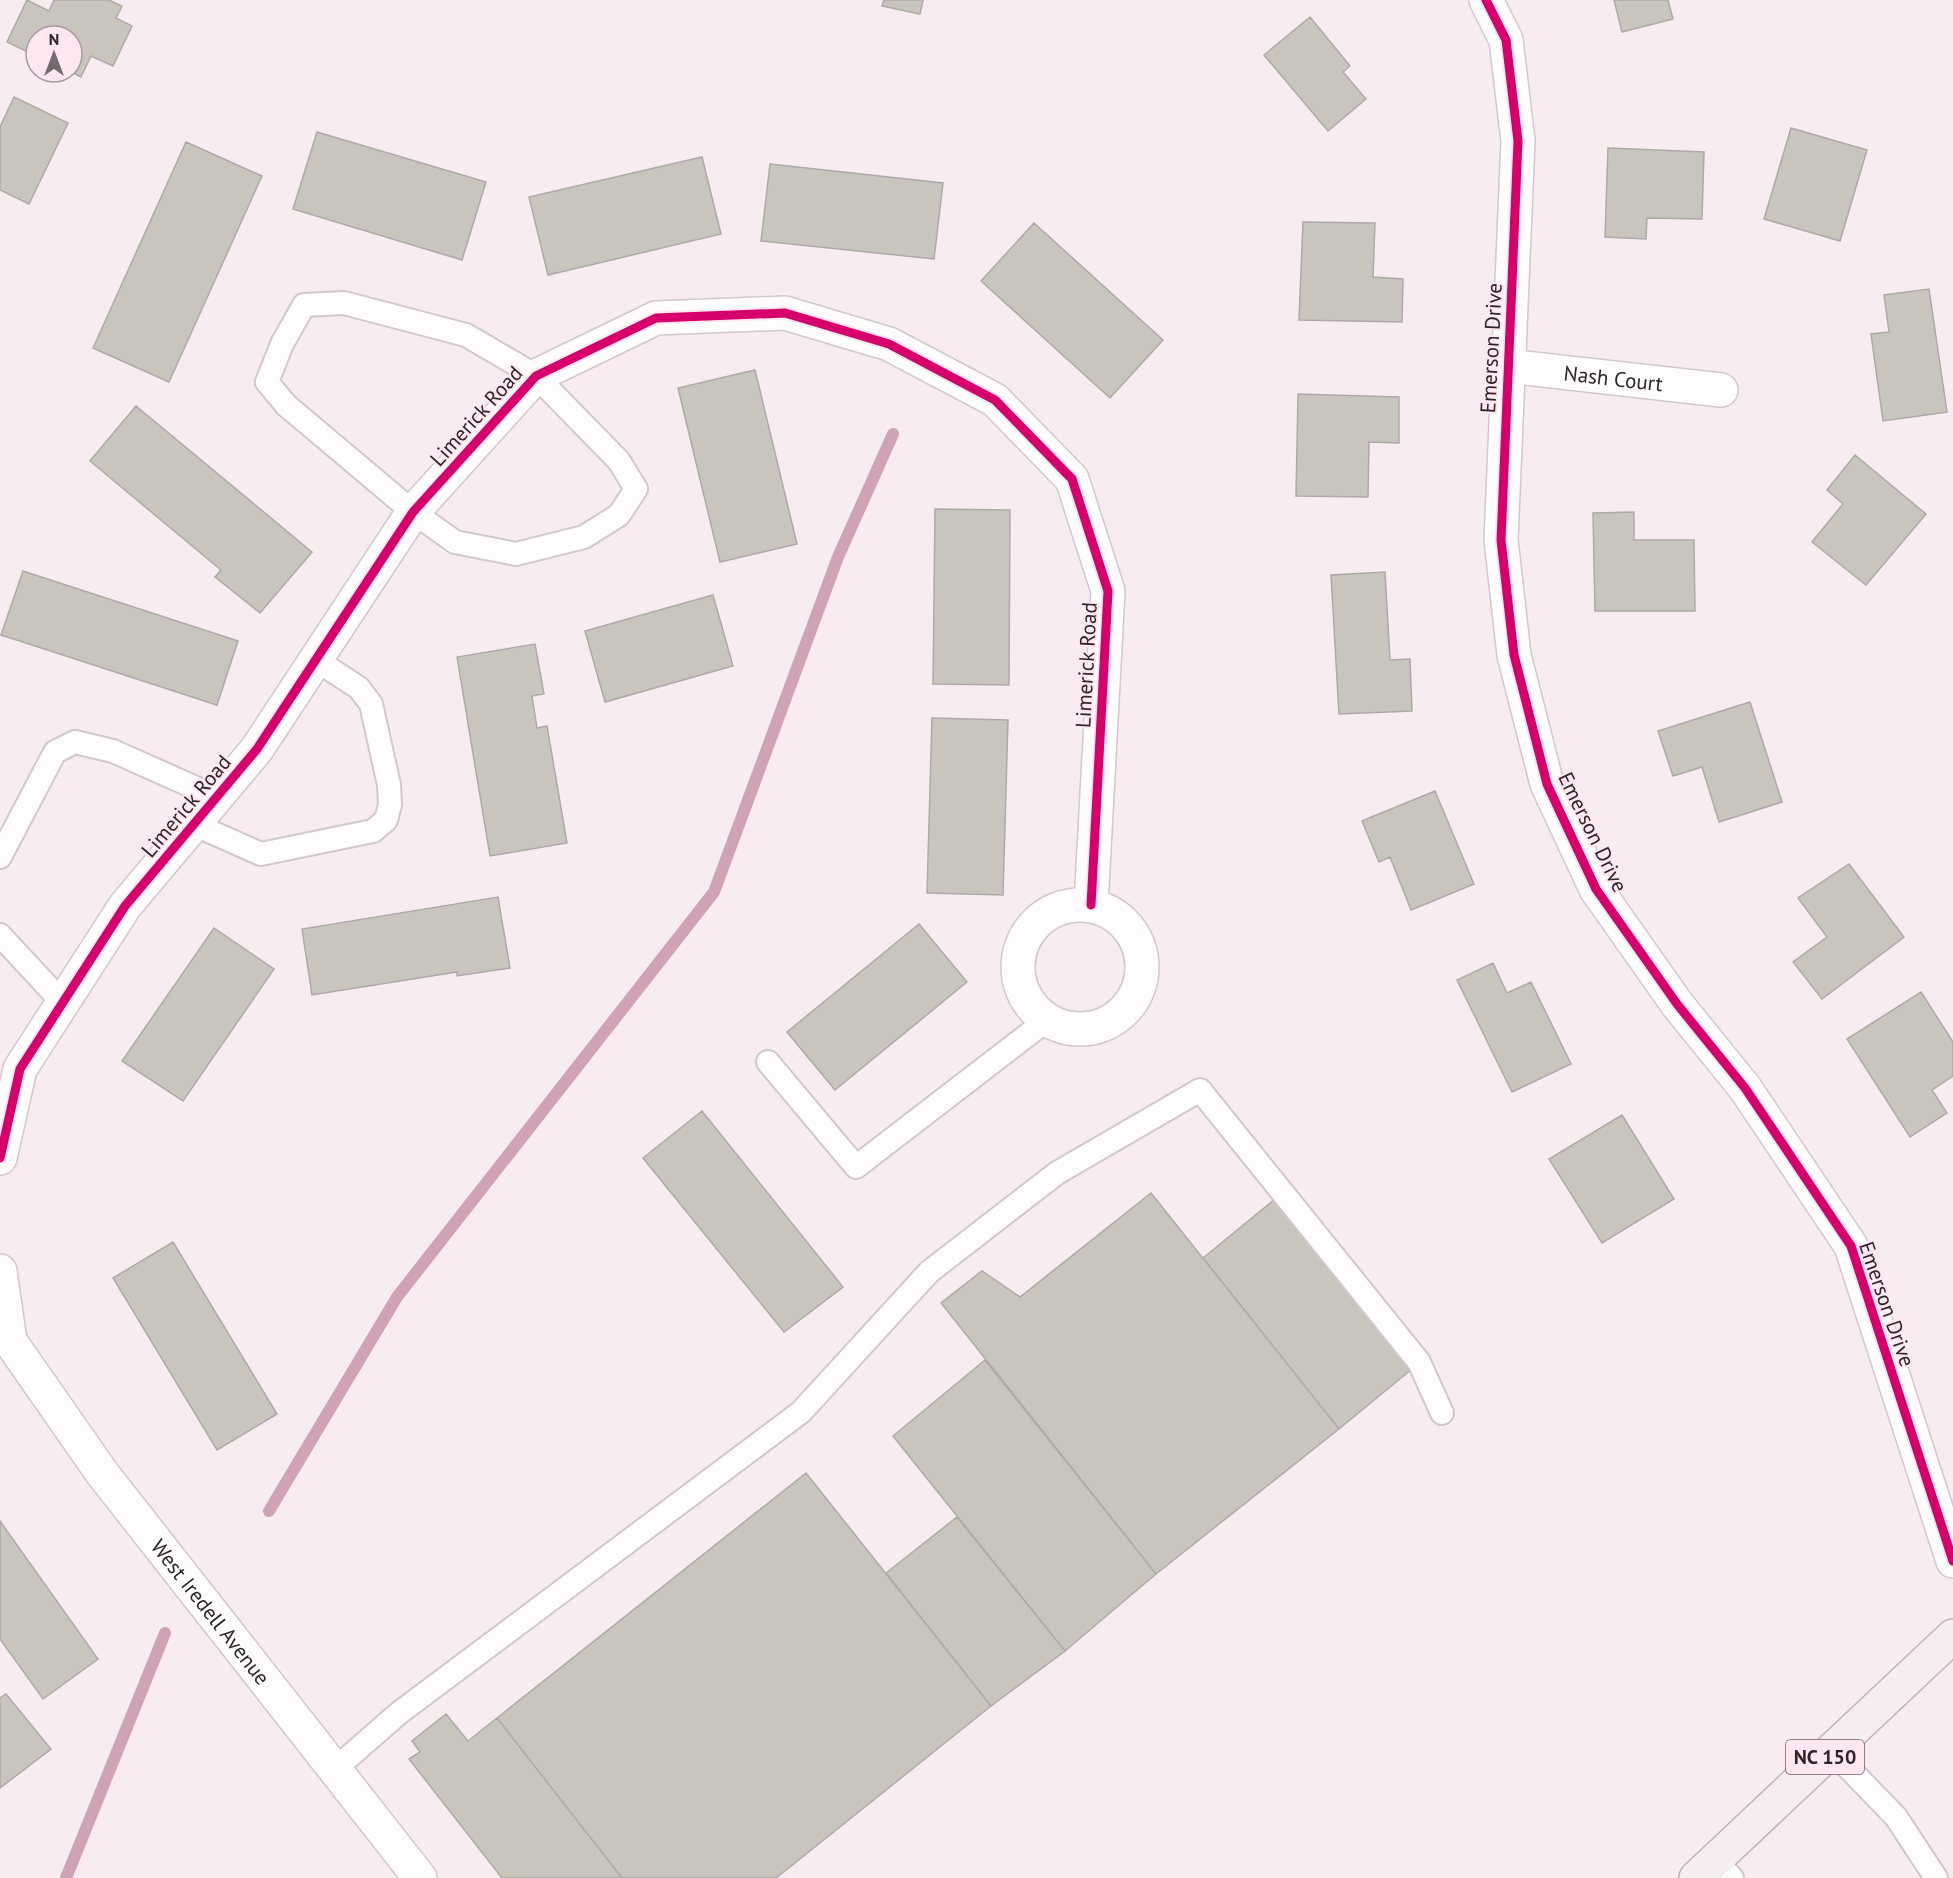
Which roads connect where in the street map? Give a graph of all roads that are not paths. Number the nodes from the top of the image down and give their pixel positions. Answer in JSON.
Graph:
{"nodes":[{"id":1,"x":1486,"y":0,"type":"edge"},
{"id":2,"x":1508,"y":366,"type":"junction"},
{"id":3,"x":536,"y":376,"type":"junction"},
{"id":4,"x":1721,"y":390,"type":"dead end"},
{"id":5,"x":413,"y":512,"type":"junction"},
{"id":6,"x":315,"y":660,"type":"junction"},
{"id":7,"x":216,"y":797,"type":"junction"},
{"id":8,"x":194,"y":824,"type":"junction"},
{"id":9,"x":0,"y":857,"type":"edge"},
{"id":10,"x":1091,"y":905,"type":"junction"},
{"id":11,"x":0,"y":935,"type":"edge"},
{"id":12,"x":63,"y":1003,"type":"junction"},
{"id":13,"x":1047,"y":1020,"type":"junction"},
{"id":14,"x":768,"y":1062,"type":"dead end"},
{"id":15,"x":0,"y":1158,"type":"edge"},
{"id":16,"x":0,"y":1271,"type":"edge"},
{"id":17,"x":5,"y":1344,"type":"edge"},
{"id":18,"x":1442,"y":1413,"type":"dead end"},
{"id":19,"x":1953,"y":1561,"type":"edge"},
{"id":20,"x":1953,"y":1636,"type":"edge"},
{"id":21,"x":1832,"y":1751,"type":"junction"},
{"id":22,"x":335,"y":1769,"type":"junction"},
{"id":23,"x":1714,"y":1872,"type":"edge"},
{"id":24,"x":420,"y":1878,"type":"edge"},
{"id":25,"x":1936,"y":1878,"type":"edge"}],
"edges":[{"from":1,"to":2,"type":"street","name":"Emerson Drive"},
{"from":2,"to":4,"type":"street","name":"Nash Court"},
{"from":2,"to":19,"type":"street","name":"Emerson Drive"},
{"from":3,"to":5,"type":"street","name":"Limerick Road"},
{"from":3,"to":5,"type":"lane"},
{"from":3,"to":5,"type":"lane"},
{"from":3,"to":10,"type":"street","name":"Limerick Road"},
{"from":5,"to":6,"type":"street","name":"Limerick Road"},
{"from":6,"to":7,"type":"street","name":"Limerick Road"},
{"from":6,"to":8,"type":"lane"},
{"from":7,"to":8,"type":"street","name":"Limerick Road"},
{"from":7,"to":9,"type":"lane"},
{"from":8,"to":12,"type":"street","name":"Limerick Road"},
{"from":10,"to":13,"type":"street"},
{"from":10,"to":13,"type":"street"},
{"from":11,"to":12,"type":"lane"},
{"from":12,"to":15,"type":"street","name":"Limerick Road"},
{"from":13,"to":14,"type":"lane"},
{"from":16,"to":17,"type":"street"},
{"from":17,"to":22,"type":"street","name":"West Iredell Avenue"},
{"from":18,"to":22,"type":"lane"},
{"from":20,"to":21,"type":"main road","number":"NC 150"},
{"from":21,"to":23,"type":"main road","number":"NC 150"},
{"from":21,"to":25,"type":"lane"},
{"from":22,"to":24,"type":"street","name":"West Iredell Avenue"}]}
